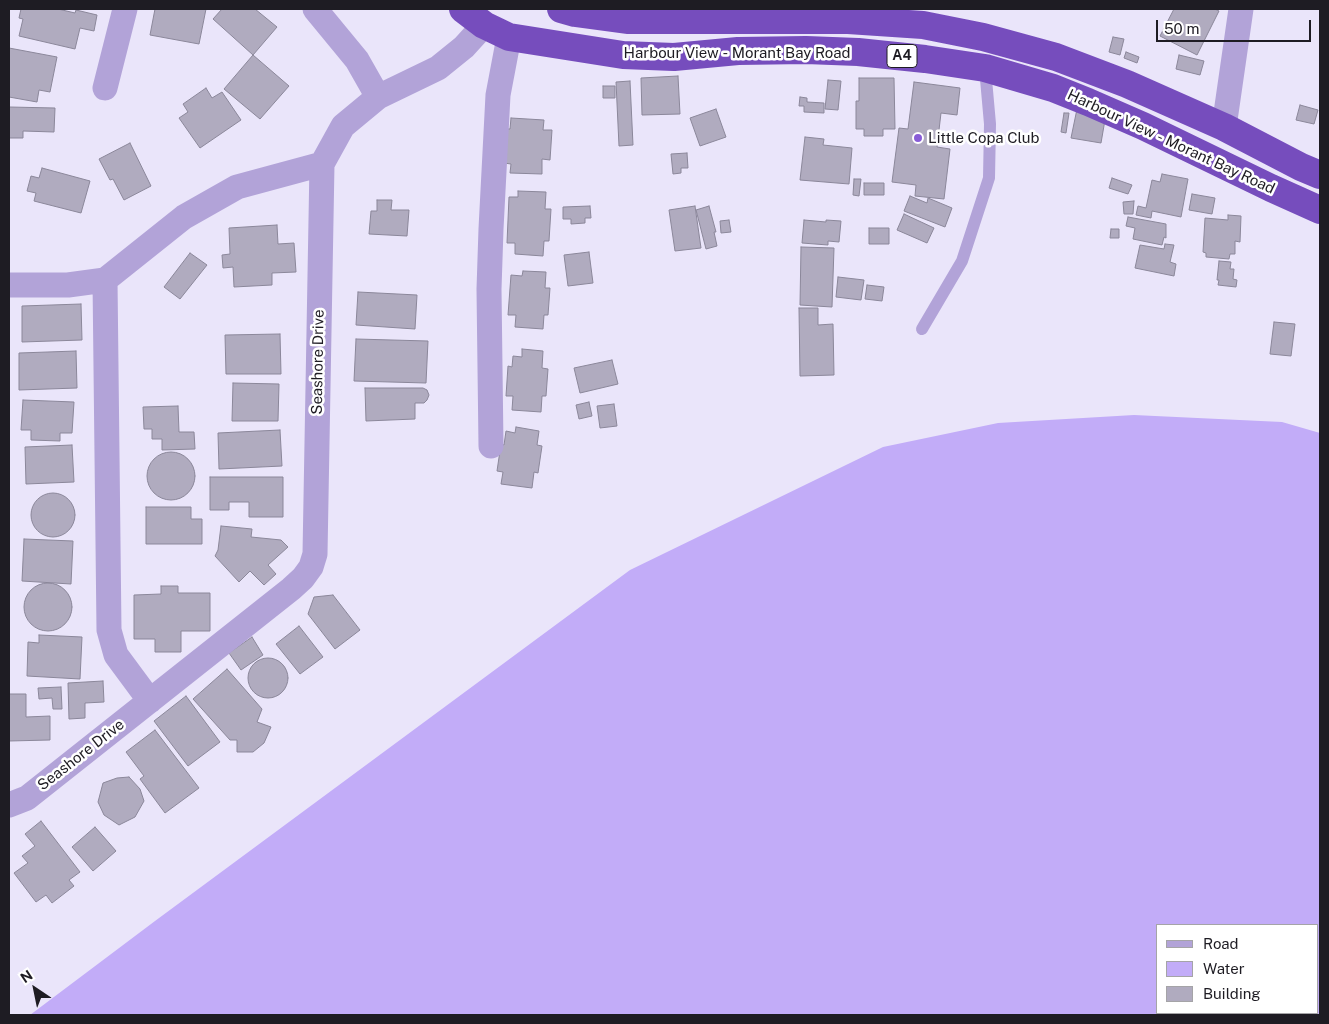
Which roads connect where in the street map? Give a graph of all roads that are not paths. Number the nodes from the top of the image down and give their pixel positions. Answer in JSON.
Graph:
{"nodes":[{"id":1,"x":125,"y":9,"type":"edge"},
{"id":2,"x":315,"y":9,"type":"edge"},
{"id":3,"x":462,"y":9,"type":"edge"},
{"id":4,"x":562,"y":9,"type":"edge"},
{"id":5,"x":1241,"y":9,"type":"edge"},
{"id":6,"x":923,"y":17,"type":"edge"},
{"id":7,"x":484,"y":25,"type":"junction"},
{"id":8,"x":509,"y":37,"type":"junction"},
{"id":9,"x":985,"y":68,"type":"junction"},
{"id":10,"x":105,"y":88,"type":"dead end"},
{"id":11,"x":378,"y":97,"type":"junction"},
{"id":12,"x":1224,"y":127,"type":"junction"},
{"id":13,"x":322,"y":164,"type":"junction"},
{"id":14,"x":1320,"y":176,"type":"edge"},
{"id":15,"x":1320,"y":210,"type":"edge"},
{"id":16,"x":105,"y":280,"type":"junction"},
{"id":17,"x":9,"y":285,"type":"edge"},
{"id":18,"x":922,"y":329,"type":"dead end"},
{"id":19,"x":491,"y":446,"type":"dead end"},
{"id":20,"x":150,"y":700,"type":"junction"},
{"id":21,"x":9,"y":805,"type":"edge"}],
"edges":[{"from":1,"to":10,"type":"street"},
{"from":2,"to":11,"type":"street"},
{"from":3,"to":7,"type":"highway","name":"Harbour View - Morant Bay Road","number":"A4"},
{"from":4,"to":6,"type":"highway","name":"Harbour View - Morant Bay Road","number":"A4"},
{"from":5,"to":12,"type":"street"},
{"from":6,"to":12,"type":"highway","name":"Harbour View - Morant Bay Road","number":"A4"},
{"from":7,"to":8,"type":"highway","name":"Harbour View - Morant Bay Road","number":"A4"},
{"from":7,"to":11,"type":"street","name":"Seashore Drive"},
{"from":8,"to":9,"type":"highway","name":"Harbour View - Morant Bay Road","number":"A4"},
{"from":8,"to":19,"type":"street"},
{"from":9,"to":15,"type":"highway","name":"Harbour View - Morant Bay Road","number":"A4"},
{"from":9,"to":18,"type":"lane"},
{"from":11,"to":13,"type":"street","name":"Seashore Drive"},
{"from":12,"to":14,"type":"highway","name":"Harbour View - Morant Bay Road","number":"A4"},
{"from":13,"to":16,"type":"street"},
{"from":13,"to":20,"type":"street","name":"Seashore Drive"},
{"from":16,"to":17,"type":"street"},
{"from":16,"to":20,"type":"street"},
{"from":20,"to":21,"type":"street","name":"Seashore Drive"}]}
